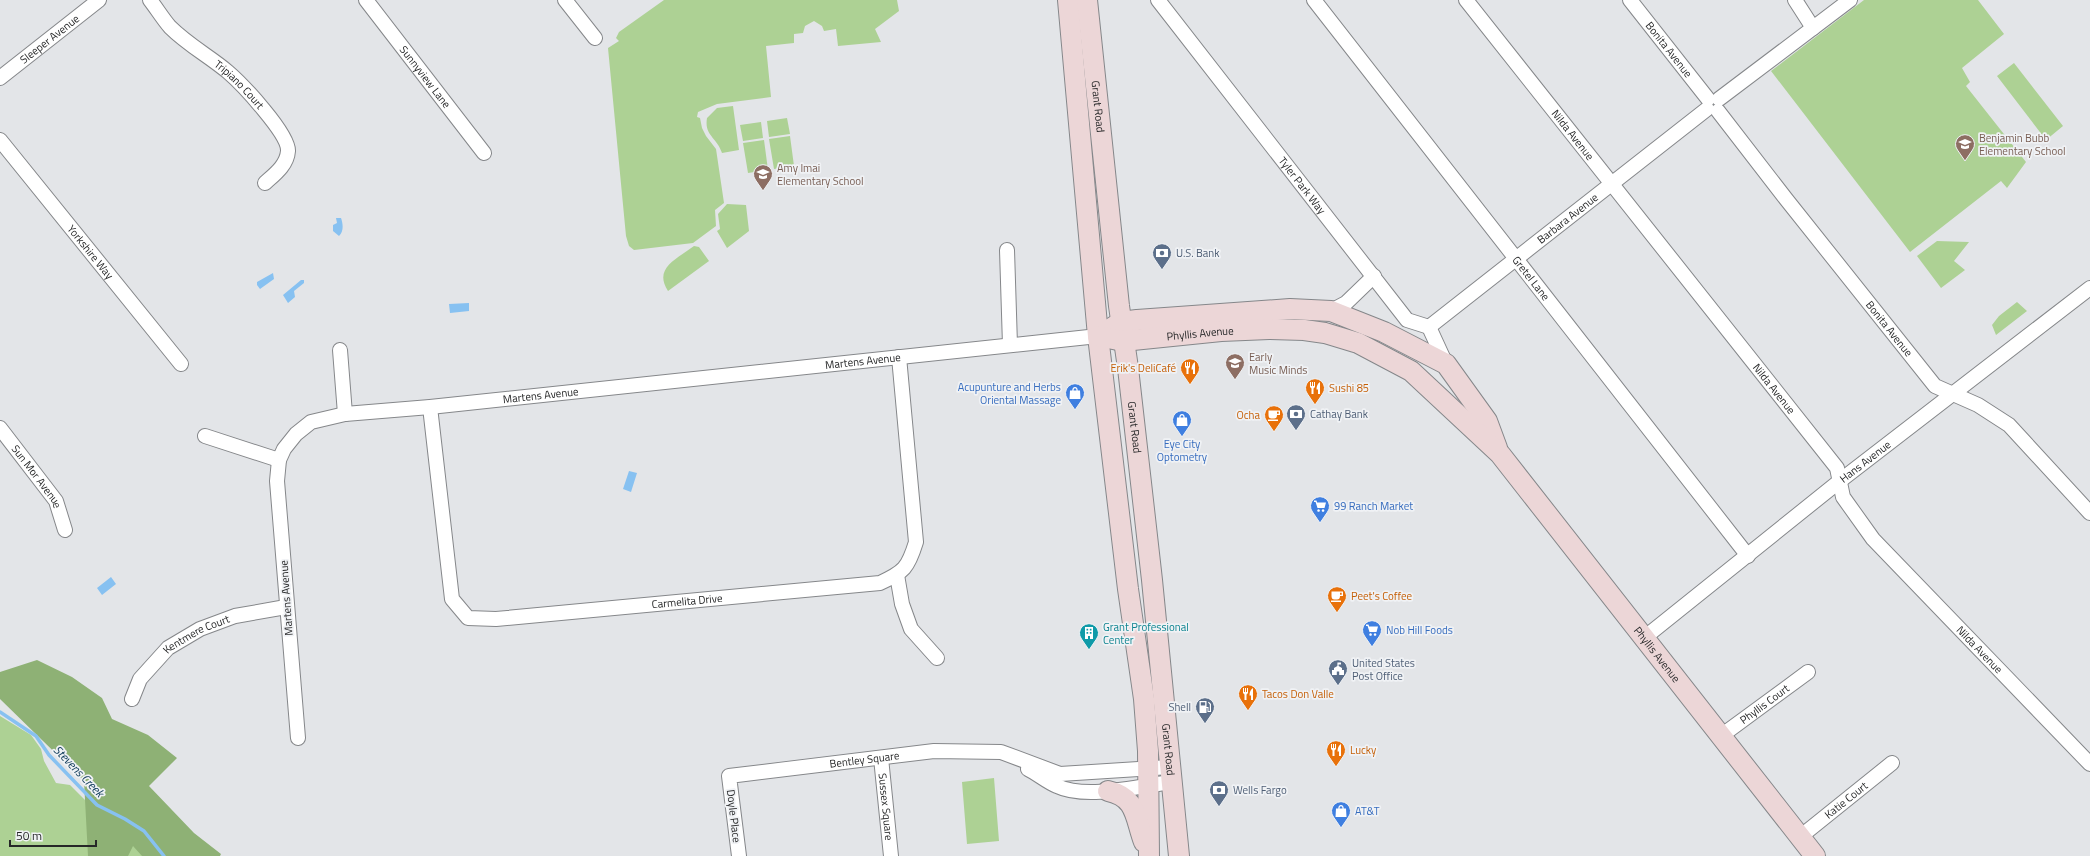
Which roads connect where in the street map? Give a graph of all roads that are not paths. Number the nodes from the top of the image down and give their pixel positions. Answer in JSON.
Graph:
{"nodes":[{"id":1,"x":99,"y":0,"type":"edge"},
{"id":2,"x":150,"y":0,"type":"edge"},
{"id":3,"x":366,"y":0,"type":"edge"},
{"id":4,"x":565,"y":0,"type":"edge"},
{"id":5,"x":1068,"y":0,"type":"edge"},
{"id":6,"x":1087,"y":0,"type":"edge"},
{"id":7,"x":1158,"y":0,"type":"edge"},
{"id":8,"x":1314,"y":0,"type":"edge"},
{"id":9,"x":1466,"y":0,"type":"edge"},
{"id":10,"x":1630,"y":0,"type":"edge"},
{"id":11,"x":1795,"y":0,"type":"edge"},
{"id":12,"x":1850,"y":0,"type":"edge"},
{"id":13,"x":1813,"y":28,"type":"junction"},
{"id":14,"x":595,"y":38,"type":"dead end"},
{"id":15,"x":0,"y":78,"type":"edge"},
{"id":16,"x":1713,"y":105,"type":"junction"},
{"id":17,"x":0,"y":140,"type":"edge"},
{"id":18,"x":484,"y":153,"type":"dead end"},
{"id":19,"x":265,"y":183,"type":"dead end"},
{"id":20,"x":1611,"y":184,"type":"junction"},
{"id":21,"x":1008,"y":250,"type":"dead end"},
{"id":22,"x":1515,"y":259,"type":"junction"},
{"id":23,"x":1374,"y":276,"type":"junction"},
{"id":24,"x":2090,"y":288,"type":"edge"},
{"id":25,"x":1331,"y":311,"type":"junction"},
{"id":26,"x":1428,"y":327,"type":"junction"},
{"id":27,"x":1122,"y":332,"type":"junction"},
{"id":28,"x":1098,"y":336,"type":"junction"},
{"id":29,"x":1010,"y":345,"type":"junction"},
{"id":30,"x":340,"y":350,"type":"dead end"},
{"id":31,"x":899,"y":357,"type":"junction"},
{"id":32,"x":182,"y":364,"type":"dead end"},
{"id":33,"x":1446,"y":364,"type":"junction"},
{"id":34,"x":1952,"y":394,"type":"junction"},
{"id":35,"x":430,"y":407,"type":"junction"},
{"id":36,"x":345,"y":414,"type":"junction"},
{"id":37,"x":0,"y":428,"type":"edge"},
{"id":38,"x":205,"y":436,"type":"dead end"},
{"id":39,"x":1500,"y":454,"type":"junction"},
{"id":40,"x":279,"y":460,"type":"junction"},
{"id":41,"x":1841,"y":480,"type":"junction"},
{"id":42,"x":2090,"y":513,"type":"edge"},
{"id":43,"x":65,"y":530,"type":"dead end"},
{"id":44,"x":1748,"y":556,"type":"junction"},
{"id":45,"x":897,"y":575,"type":"junction"},
{"id":46,"x":286,"y":607,"type":"junction"},
{"id":47,"x":1644,"y":638,"type":"junction"},
{"id":48,"x":937,"y":658,"type":"dead end"},
{"id":49,"x":1808,"y":672,"type":"dead end"},
{"id":50,"x":132,"y":699,"type":"dead end"},
{"id":51,"x":1721,"y":736,"type":"junction"},
{"id":52,"x":298,"y":738,"type":"dead end"},
{"id":53,"x":1001,"y":752,"type":"junction"},
{"id":54,"x":881,"y":758,"type":"junction"},
{"id":55,"x":1892,"y":763,"type":"dead end"},
{"id":56,"x":2090,"y":764,"type":"edge"},
{"id":57,"x":1170,"y":774,"type":"junction"},
{"id":58,"x":729,"y":776,"type":"joint"},
{"id":59,"x":1149,"y":777,"type":"junction"},
{"id":60,"x":1108,"y":791,"type":"junction"},
{"id":61,"x":1800,"y":837,"type":"junction"},
{"id":62,"x":739,"y":856,"type":"edge"},
{"id":63,"x":891,"y":856,"type":"edge"},
{"id":64,"x":1149,"y":856,"type":"edge"},
{"id":65,"x":1179,"y":856,"type":"edge"},
{"id":66,"x":1815,"y":856,"type":"edge"}],
"edges":[{"from":1,"to":15,"type":"street","name":"Sleeper Avenue"},
{"from":2,"to":19,"type":"street","name":"Tripiano Court"},
{"from":3,"to":18,"type":"street","name":"Sunnyview Lane"},
{"from":4,"to":14,"type":"street"},
{"from":5,"to":28,"type":"main road","name":"Grant Road"},
{"from":6,"to":27,"type":"main road","name":"Grant Road"},
{"from":7,"to":23,"type":"street","name":"Tyler Park Way"},
{"from":8,"to":22,"type":"street","name":"Gretel Lane"},
{"from":9,"to":20,"type":"street","name":"Nilda Avenue"},
{"from":10,"to":16,"type":"street","name":"Bonita Avenue"},
{"from":11,"to":13,"type":"street"},
{"from":12,"to":13,"type":"street","name":"Barbara Avenue"},
{"from":13,"to":16,"type":"street","name":"Barbara Avenue"},
{"from":16,"to":20,"type":"street","name":"Barbara Avenue"},
{"from":16,"to":34,"type":"street","name":"Bonita Avenue"},
{"from":17,"to":32,"type":"street","name":"Yorkshire Way"},
{"from":20,"to":22,"type":"street","name":"Barbara Avenue"},
{"from":20,"to":41,"type":"street","name":"Nilda Avenue"},
{"from":21,"to":29,"type":"street"},
{"from":22,"to":26,"type":"street","name":"Barbara Avenue"},
{"from":22,"to":44,"type":"street","name":"Gretel Lane"},
{"from":23,"to":25,"type":"street"},
{"from":23,"to":26,"type":"street","name":"Tyler Park Way"},
{"from":24,"to":34,"type":"street","name":"Hans Avenue"},
{"from":25,"to":27,"type":"main road","name":"Phyllis Avenue"},
{"from":25,"to":33,"type":"main road","name":"Phyllis Avenue"},
{"from":26,"to":33,"type":"street"},
{"from":27,"to":28,"type":"main road","name":"Phyllis Avenue"},
{"from":27,"to":39,"type":"main road","name":"Phyllis Avenue"},
{"from":27,"to":57,"type":"main road","name":"Grant Road"},
{"from":28,"to":29,"type":"street","name":"Martens Avenue"},
{"from":28,"to":59,"type":"main road","name":"Grant Road"},
{"from":29,"to":31,"type":"street","name":"Martens Avenue"},
{"from":30,"to":36,"type":"street"},
{"from":31,"to":35,"type":"street","name":"Martens Avenue"},
{"from":31,"to":45,"type":"street","name":"Carmelita Drive"},
{"from":33,"to":39,"type":"main road","name":"Phyllis Avenue"},
{"from":34,"to":41,"type":"street","name":"Hans Avenue"},
{"from":34,"to":42,"type":"street","name":"Bonita Avenue"},
{"from":35,"to":36,"type":"street","name":"Martens Avenue"},
{"from":35,"to":45,"type":"street","name":"Carmelita Drive"},
{"from":36,"to":40,"type":"street","name":"Martens Avenue"},
{"from":37,"to":43,"type":"street","name":"Sun Mor Avenue"},
{"from":38,"to":40,"type":"street"},
{"from":39,"to":47,"type":"main road","name":"Phyllis Avenue"},
{"from":40,"to":46,"type":"street","name":"Martens Avenue"},
{"from":41,"to":44,"type":"street","name":"Hans Avenue"},
{"from":41,"to":56,"type":"street","name":"Nilda Avenue"},
{"from":44,"to":47,"type":"street","name":"Hans Avenue"},
{"from":45,"to":48,"type":"street"},
{"from":46,"to":50,"type":"street","name":"Kentmere Court"},
{"from":46,"to":52,"type":"street","name":"Martens Avenue"},
{"from":47,"to":51,"type":"main road","name":"Phyllis Avenue"},
{"from":49,"to":51,"type":"street","name":"Phyllis Court"},
{"from":51,"to":61,"type":"main road","name":"Phyllis Avenue"},
{"from":53,"to":54,"type":"street","name":"Bentley Square"},
{"from":53,"to":59,"type":"street","name":"Bentley Square"},
{"from":53,"to":60,"type":"street","name":"Bentley Square"},
{"from":54,"to":58,"type":"street","name":"Bentley Square"},
{"from":54,"to":63,"type":"street","name":"Sussex Square"},
{"from":55,"to":61,"type":"street","name":"Katie Court"},
{"from":57,"to":59,"type":"street","name":"Bentley Square"},
{"from":57,"to":65,"type":"main road","name":"Grant Road"},
{"from":58,"to":62,"type":"street","name":"Doyle Place"},
{"from":59,"to":60,"type":"street","name":"Bentley Square"},
{"from":59,"to":64,"type":"main road","name":"Grant Road"},
{"from":60,"to":64,"type":"main road"},
{"from":61,"to":66,"type":"main road","name":"Phyllis Avenue"}]}
